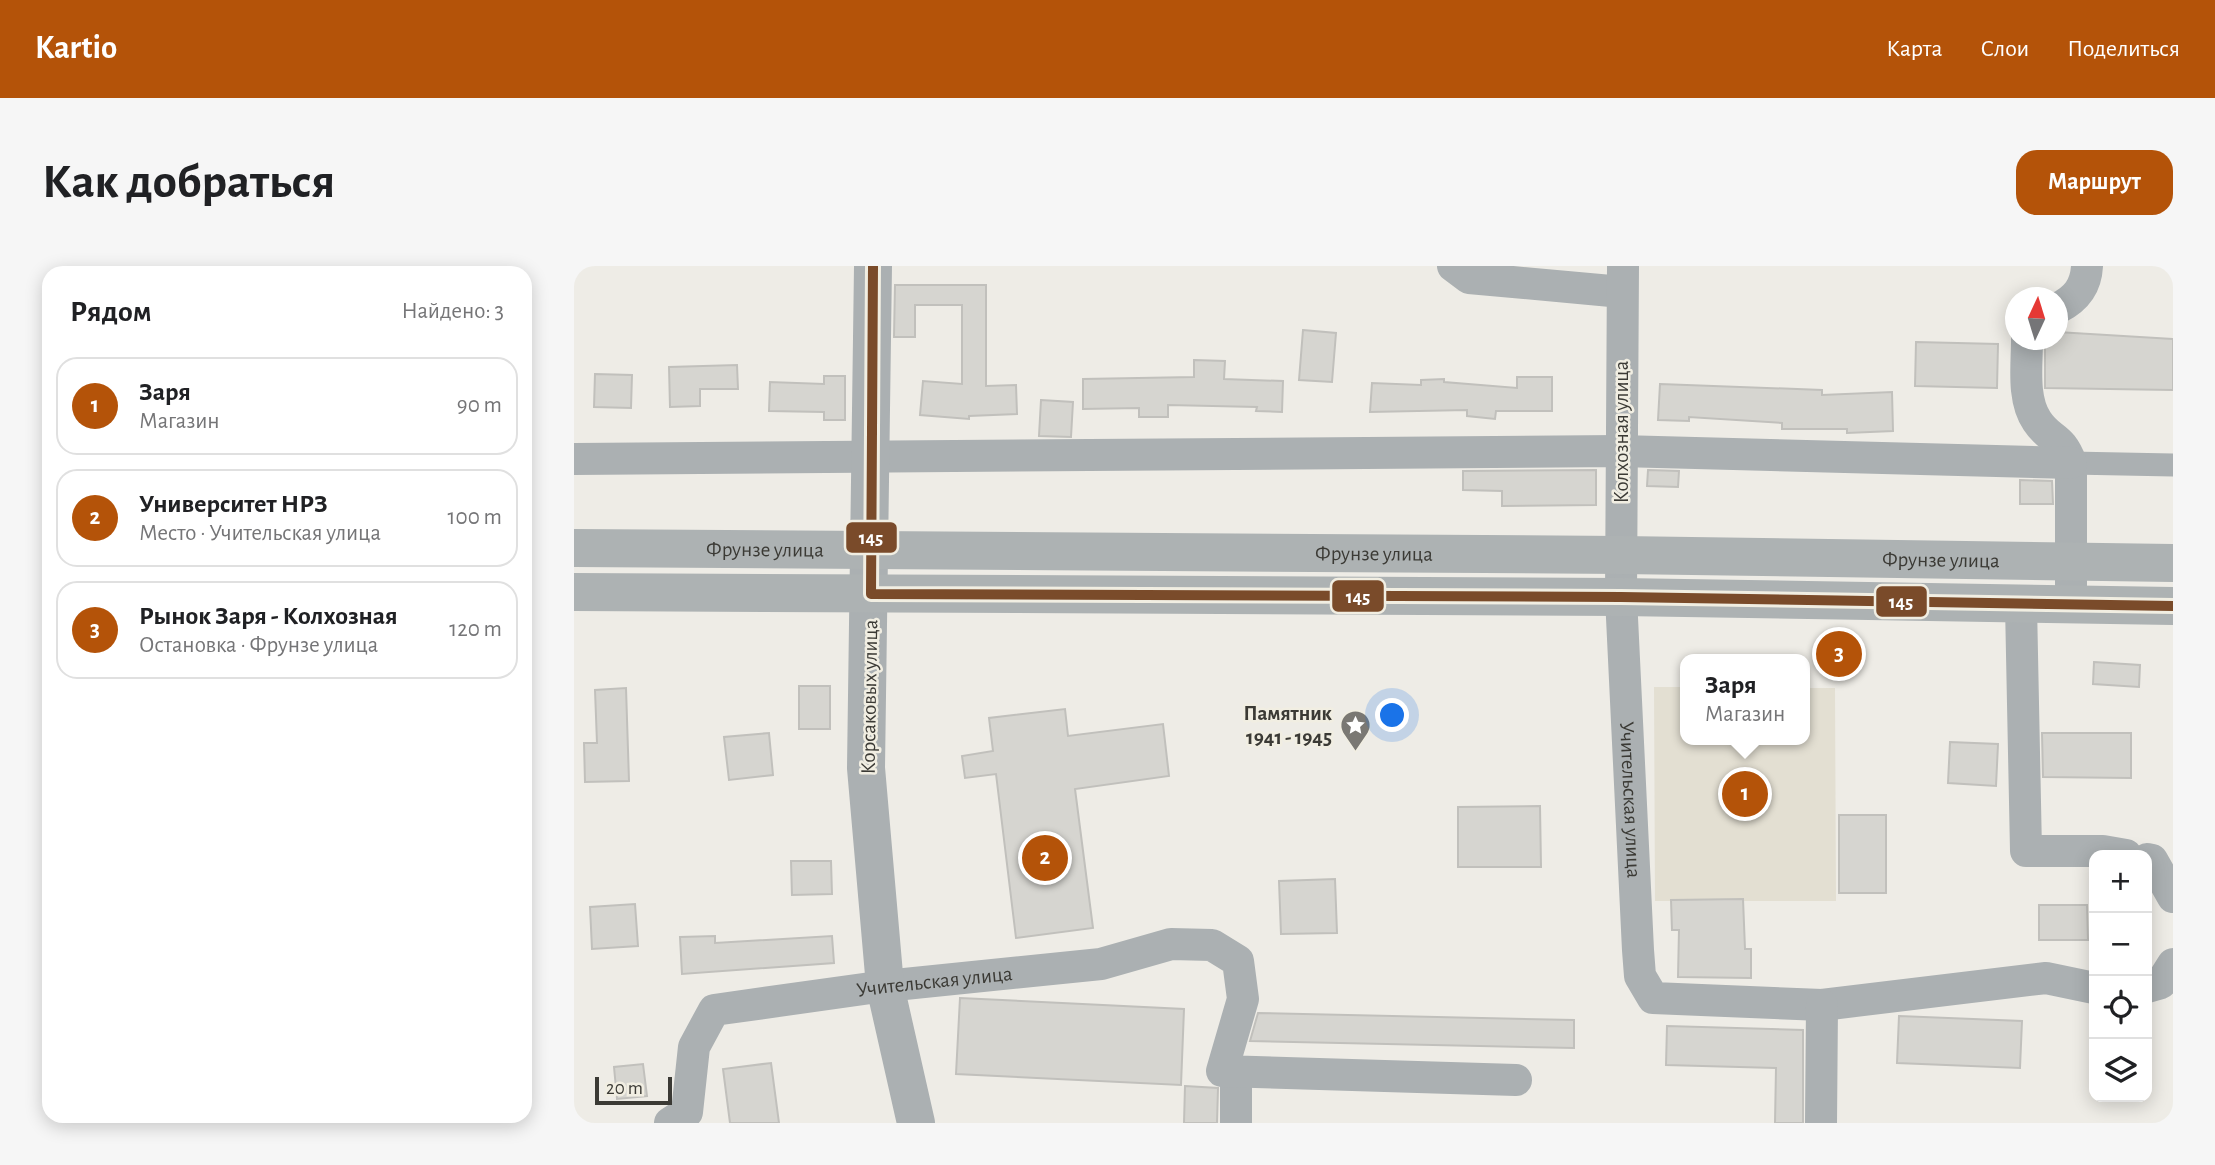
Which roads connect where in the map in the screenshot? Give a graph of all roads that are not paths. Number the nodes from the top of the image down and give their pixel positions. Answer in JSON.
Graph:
{"nodes":[{"id":1,"x":873,"y":266,"type":"edge"},
{"id":2,"x":1453,"y":266,"type":"edge"},
{"id":3,"x":2087,"y":266,"type":"edge"},
{"id":4,"x":1623,"y":279,"type":"edge"},
{"id":5,"x":2068,"y":303,"type":"edge"},
{"id":6,"x":2027,"y":350,"type":"edge"},
{"id":7,"x":1620,"y":451,"type":"junction"},
{"id":8,"x":574,"y":458,"type":"edge"},
{"id":9,"x":872,"y":458,"type":"junction"},
{"id":10,"x":2071,"y":463,"type":"junction"},
{"id":11,"x":2173,"y":465,"type":"edge"},
{"id":12,"x":574,"y":548,"type":"edge"},
{"id":13,"x":871,"y":550,"type":"junction"},
{"id":14,"x":1621,"y":555,"type":"junction"},
{"id":15,"x":2071,"y":562,"type":"junction"},
{"id":16,"x":2173,"y":563,"type":"edge"},
{"id":17,"x":574,"y":592,"type":"edge"},
{"id":18,"x":871,"y":594,"type":"junction"},
{"id":19,"x":1621,"y":597,"type":"junction"},
{"id":20,"x":2021,"y":605,"type":"junction"},
{"id":21,"x":2071,"y":605,"type":"junction"},
{"id":22,"x":2173,"y":606,"type":"edge"},
{"id":23,"x":2089,"y":851,"type":"edge"},
{"id":24,"x":2152,"y":860,"type":"edge"},
{"id":25,"x":2173,"y":897,"type":"edge"},
{"id":26,"x":2173,"y":964,"type":"edge"},
{"id":27,"x":885,"y":986,"type":"junction"},
{"id":28,"x":2152,"y":986,"type":"edge"},
{"id":29,"x":2089,"y":987,"type":"edge"},
{"id":30,"x":1822,"y":1005,"type":"junction"},
{"id":31,"x":1236,"y":1072,"type":"junction"},
{"id":32,"x":1516,"y":1080,"type":"dead end"},
{"id":33,"x":670,"y":1123,"type":"edge"},
{"id":34,"x":916,"y":1123,"type":"edge"},
{"id":35,"x":1236,"y":1123,"type":"edge"},
{"id":36,"x":1821,"y":1123,"type":"edge"}],
"edges":[{"from":1,"to":9,"type":"street","name":"Корсаковых улица"},
{"from":2,"to":4,"type":"street"},
{"from":3,"to":5,"type":"street"},
{"from":4,"to":7,"type":"street","name":"Колхозная улица"},
{"from":6,"to":10,"type":"street"},
{"from":7,"to":9,"type":"street"},
{"from":7,"to":10,"type":"street"},
{"from":7,"to":14,"type":"street","name":"Колхозная улица"},
{"from":8,"to":9,"type":"street"},
{"from":9,"to":13,"type":"street","name":"Корсаковых улица"},
{"from":10,"to":11,"type":"street"},
{"from":10,"to":15,"type":"street"},
{"from":12,"to":13,"type":"main road","name":"Фрунзе улица"},
{"from":13,"to":14,"type":"main road","name":"Фрунзе улица"},
{"from":13,"to":18,"type":"street","name":"Корсаковых улица"},
{"from":14,"to":15,"type":"main road","name":"Фрунзе улица"},
{"from":14,"to":19,"type":"street","name":"Колхозная улица"},
{"from":15,"to":16,"type":"main road","name":"Фрунзе улица"},
{"from":15,"to":21,"type":"street"},
{"from":17,"to":18,"type":"main road","name":"Фрунзе улица"},
{"from":18,"to":19,"type":"main road","name":"Фрунзе улица"},
{"from":18,"to":27,"type":"street","name":"Корсаковых улица"},
{"from":19,"to":20,"type":"main road","name":"Фрунзе улица"},
{"from":19,"to":30,"type":"street","name":"Учительская улица"},
{"from":20,"to":21,"type":"main road","name":"Фрунзе улица"},
{"from":20,"to":23,"type":"street"},
{"from":21,"to":22,"type":"main road","name":"Фрунзе улица"},
{"from":24,"to":25,"type":"street"},
{"from":26,"to":28,"type":"street"},
{"from":27,"to":31,"type":"street","name":"Учительская улица"},
{"from":27,"to":33,"type":"street","name":"Учительская улица"},
{"from":27,"to":34,"type":"street","name":"Корсаковых улица"},
{"from":29,"to":30,"type":"street"},
{"from":30,"to":36,"type":"street"},
{"from":31,"to":32,"type":"street"},
{"from":31,"to":35,"type":"street"}]}
